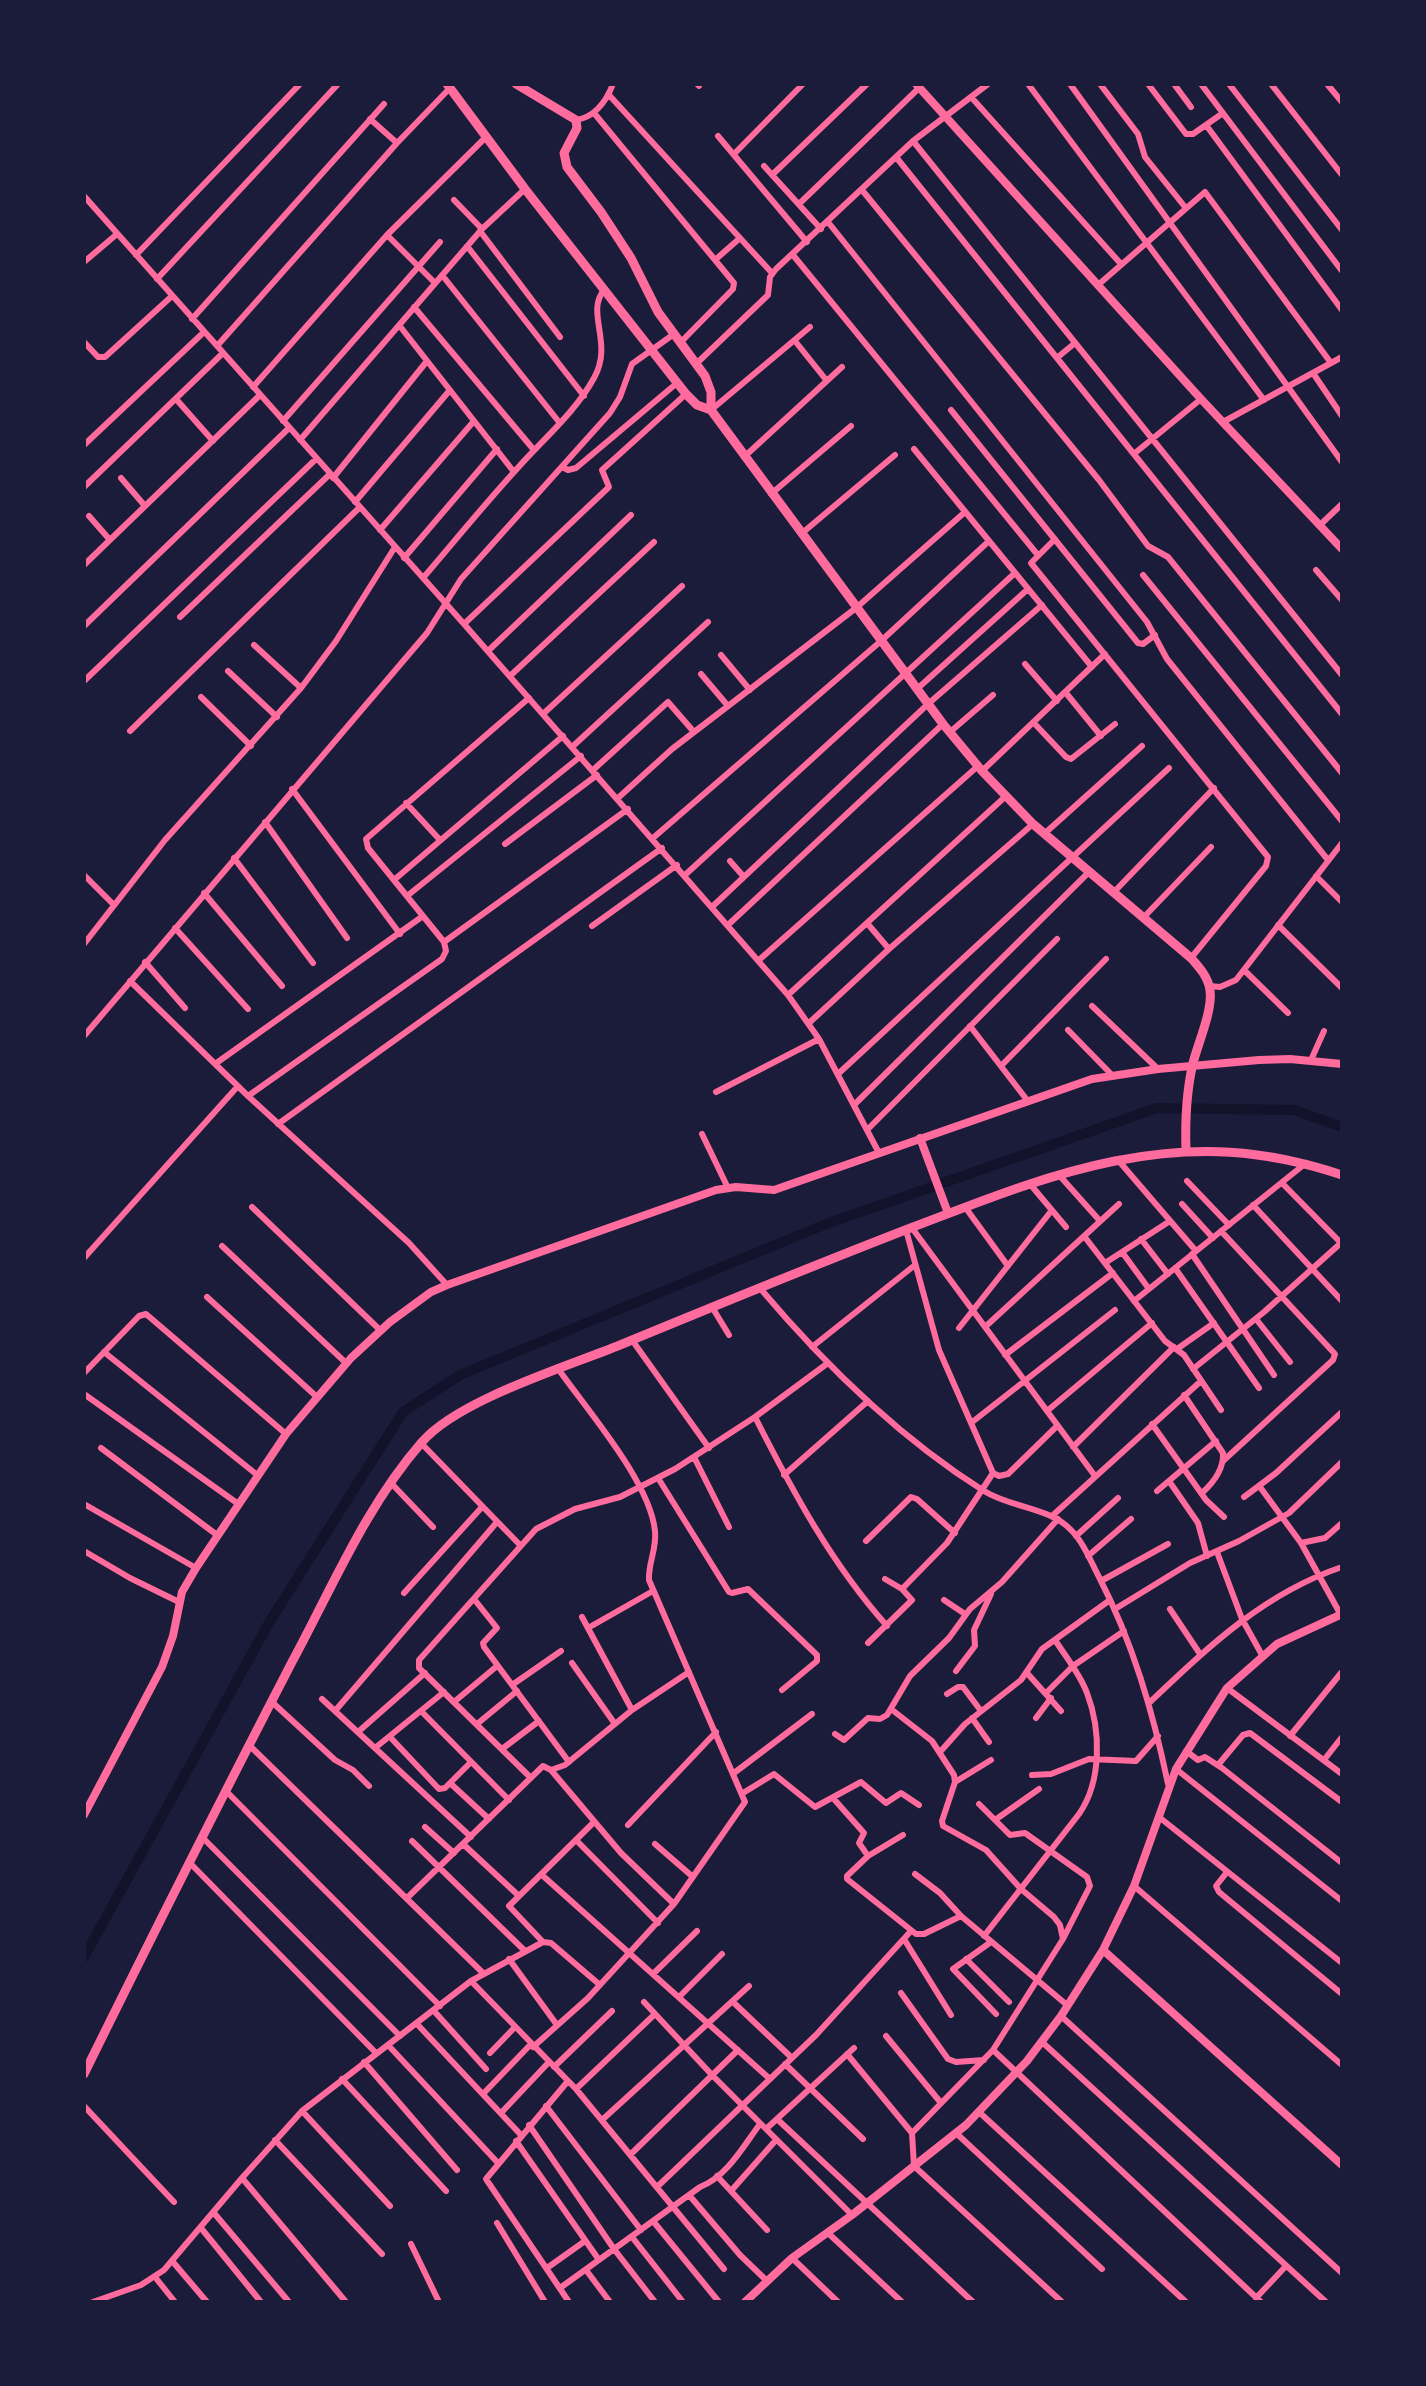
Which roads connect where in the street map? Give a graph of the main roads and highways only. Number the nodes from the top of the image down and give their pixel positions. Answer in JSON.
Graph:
{"nodes":[{"id":1,"x":516,"y":84,"type":"edge"},
{"id":2,"x":448,"y":86,"type":"edge"},
{"id":3,"x":711,"y":410,"type":"junction"},
{"id":4,"x":1186,"y":1146,"type":"junction"},
{"id":5,"x":1342,"y":1175,"type":"edge"},
{"id":6,"x":84,"y":2074,"type":"edge"}],
"edges":[{"from":1,"to":3,"type":"main road"},
{"from":2,"to":3,"type":"main road"},
{"from":3,"to":4,"type":"main road"},
{"from":4,"to":5,"type":"main road"},
{"from":4,"to":6,"type":"main road"}]}
